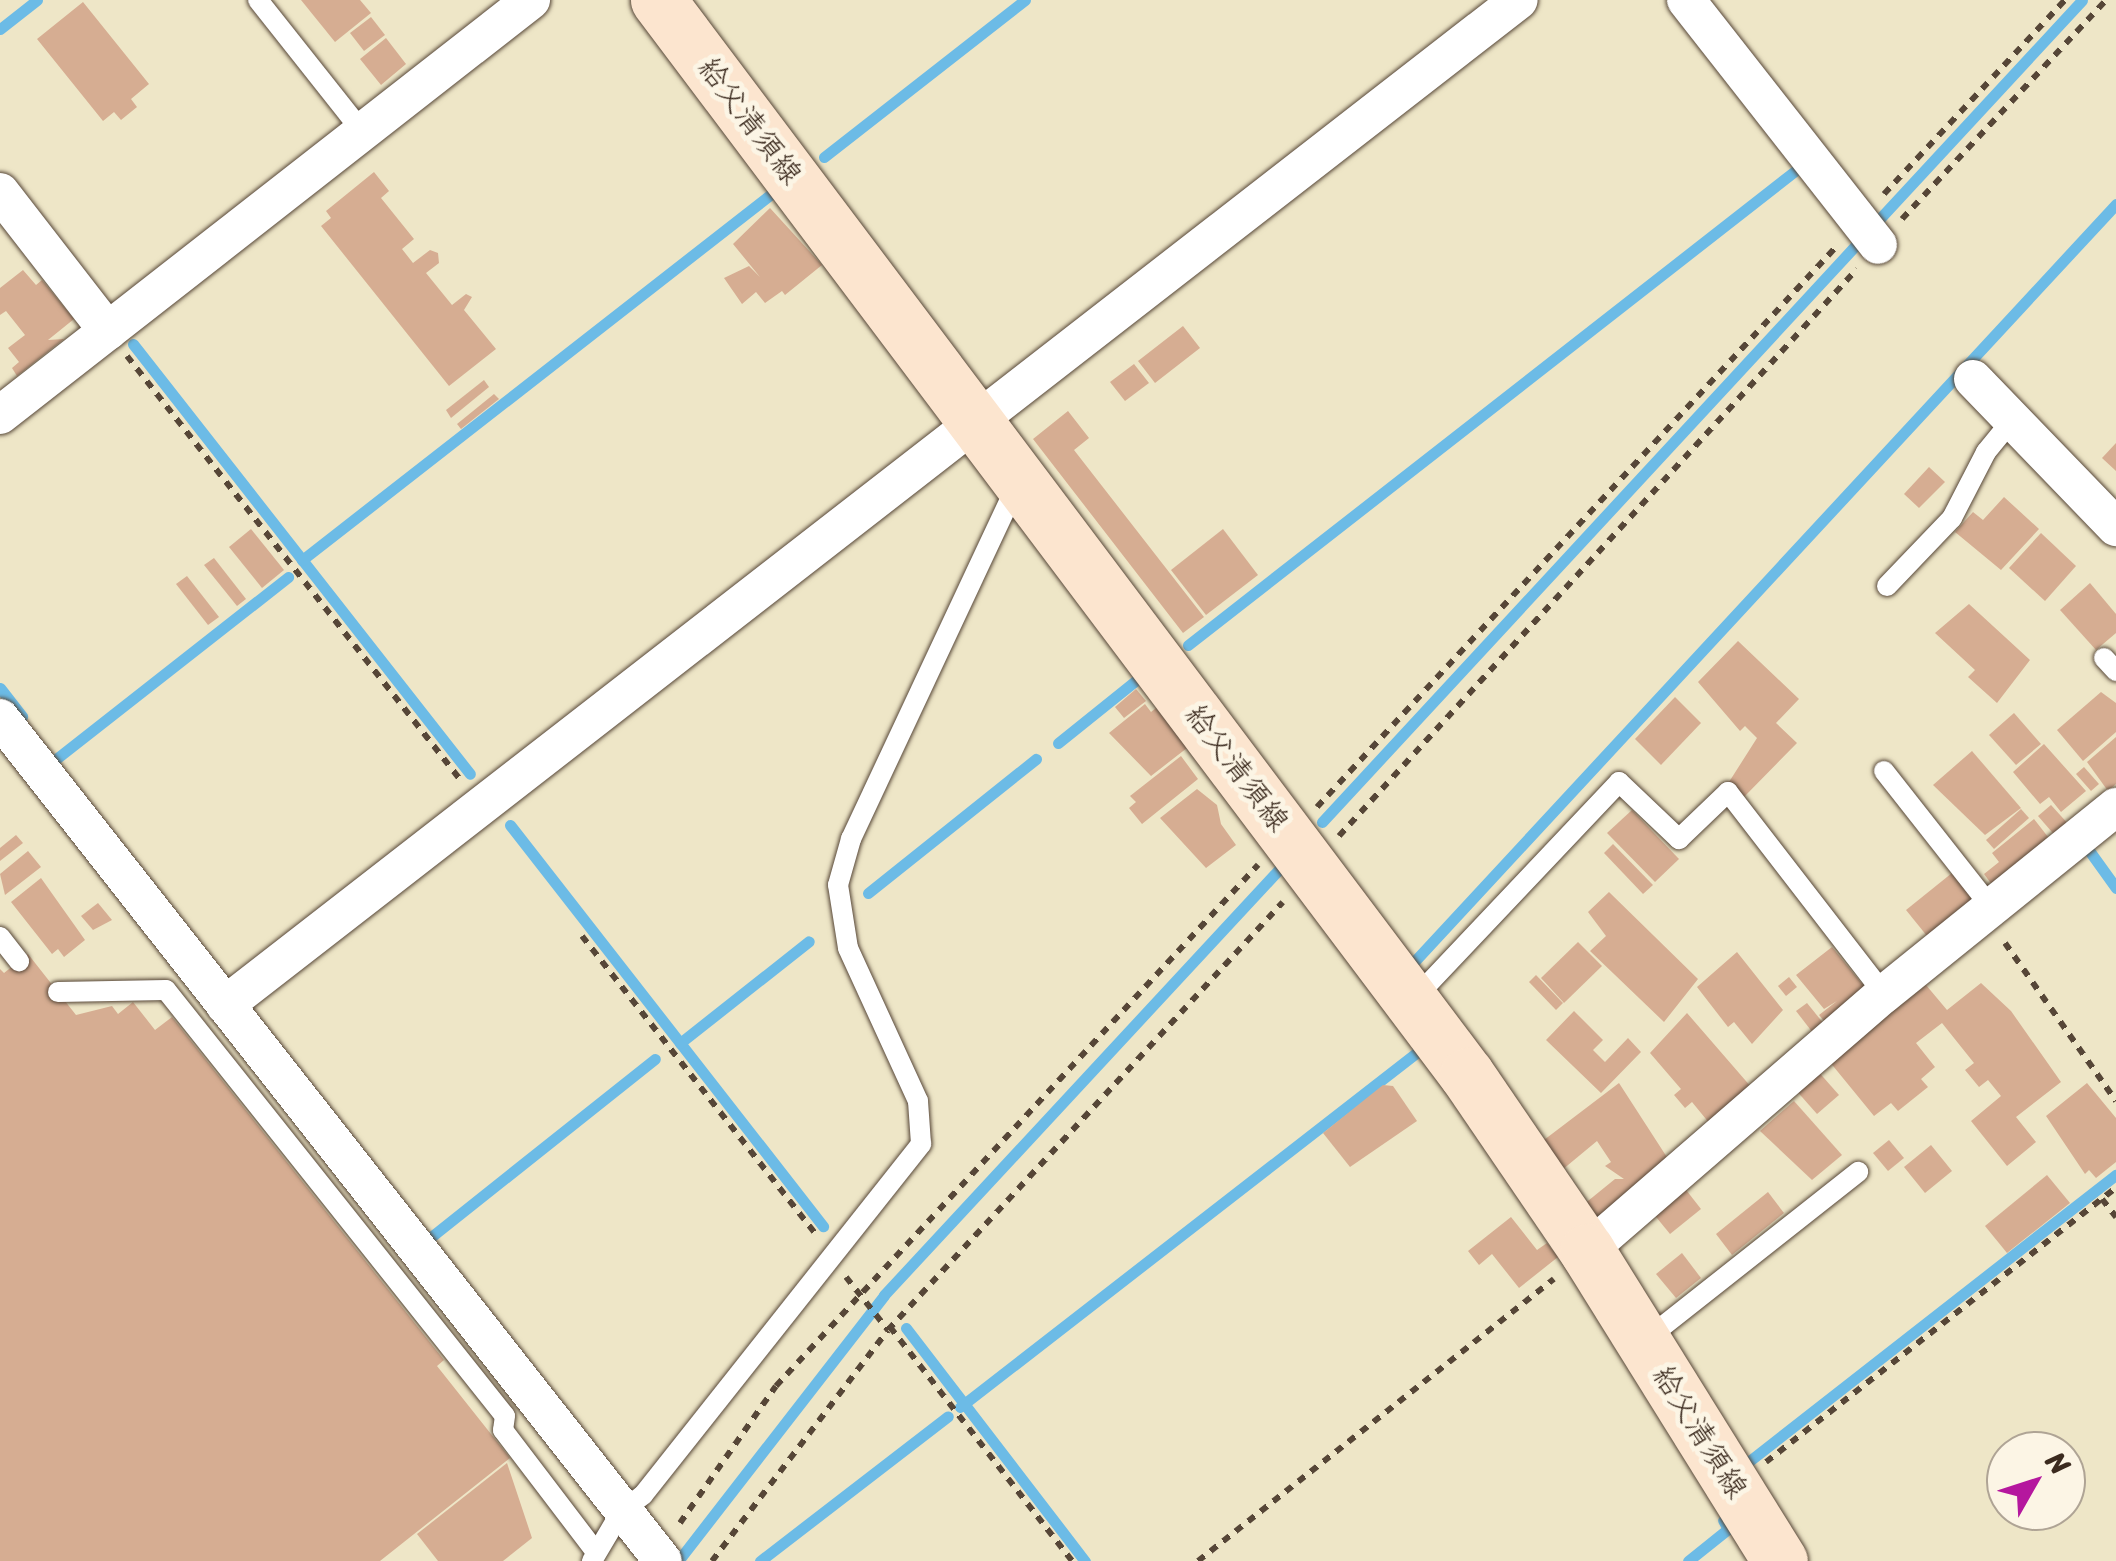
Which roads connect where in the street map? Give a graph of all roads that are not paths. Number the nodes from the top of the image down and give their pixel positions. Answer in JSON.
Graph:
{"nodes":[{"id":1,"x":258,"y":0,"type":"edge"},
{"id":2,"x":531,"y":0,"type":"edge"},
{"id":3,"x":658,"y":0,"type":"edge"},
{"id":4,"x":1519,"y":0,"type":"edge"},
{"id":5,"x":1686,"y":0,"type":"edge"},
{"id":6,"x":362,"y":132,"type":"junction"},
{"id":7,"x":0,"y":192,"type":"edge"},
{"id":8,"x":1869,"y":233,"type":"road end"},
{"id":9,"x":108,"y":331,"type":"junction"},
{"id":10,"x":1973,"y":380,"type":"dead end"},
{"id":11,"x":0,"y":415,"type":"edge"},
{"id":12,"x":2012,"y":419,"type":"junction"},
{"id":13,"x":979,"y":422,"type":"junction"},
{"id":14,"x":1020,"y":478,"type":"junction"},
{"id":15,"x":2116,"y":528,"type":"edge"},
{"id":16,"x":1887,"y":586,"type":"dead end"},
{"id":17,"x":0,"y":718,"type":"edge"},
{"id":18,"x":1884,"y":770,"type":"dead end"},
{"id":19,"x":2116,"y":807,"type":"edge"},
{"id":20,"x":1988,"y":910,"type":"junction"},
{"id":21,"x":0,"y":937,"type":"edge"},
{"id":22,"x":19,"y":961,"type":"dead end"},
{"id":23,"x":58,"y":992,"type":"dead end"},
{"id":24,"x":1884,"y":994,"type":"junction"},
{"id":25,"x":1412,"y":1001,"type":"junction"},
{"id":26,"x":225,"y":1005,"type":"junction"},
{"id":27,"x":1858,"y":1172,"type":"dead end"},
{"id":28,"x":1588,"y":1250,"type":"junction"},
{"id":29,"x":1644,"y":1341,"type":"junction"},
{"id":30,"x":621,"y":1512,"type":"junction"},
{"id":31,"x":594,"y":1556,"type":"edge"},
{"id":32,"x":659,"y":1559,"type":"edge"},
{"id":33,"x":1780,"y":1561,"type":"edge"}],
"edges":[{"from":1,"to":6,"type":"lane"},
{"from":2,"to":6,"type":"street"},
{"from":3,"to":13,"type":"main road","name":"給父清須線"},
{"from":4,"to":13,"type":"street"},
{"from":5,"to":8,"type":"street"},
{"from":6,"to":9,"type":"street"},
{"from":7,"to":9,"type":"street"},
{"from":9,"to":11,"type":"street"},
{"from":10,"to":12,"type":"street"},
{"from":12,"to":15,"type":"street"},
{"from":12,"to":16,"type":"lane"},
{"from":13,"to":14,"type":"main road","name":"給父清須線"},
{"from":13,"to":26,"type":"street"},
{"from":14,"to":25,"type":"main road","name":"給父清須線"},
{"from":14,"to":30,"type":"lane"},
{"from":17,"to":26,"type":"street"},
{"from":18,"to":20,"type":"lane"},
{"from":19,"to":20,"type":"street"},
{"from":20,"to":24,"type":"street"},
{"from":21,"to":22,"type":"lane"},
{"from":23,"to":31,"type":"lane"},
{"from":24,"to":25,"type":"lane"},
{"from":24,"to":28,"type":"street"},
{"from":25,"to":28,"type":"main road","name":"給父清須線"},
{"from":26,"to":30,"type":"street"},
{"from":27,"to":29,"type":"lane"},
{"from":28,"to":29,"type":"main road","name":"給父清須線"},
{"from":29,"to":33,"type":"main road","name":"給父清須線"},
{"from":30,"to":31,"type":"lane"},
{"from":30,"to":32,"type":"street"}]}
